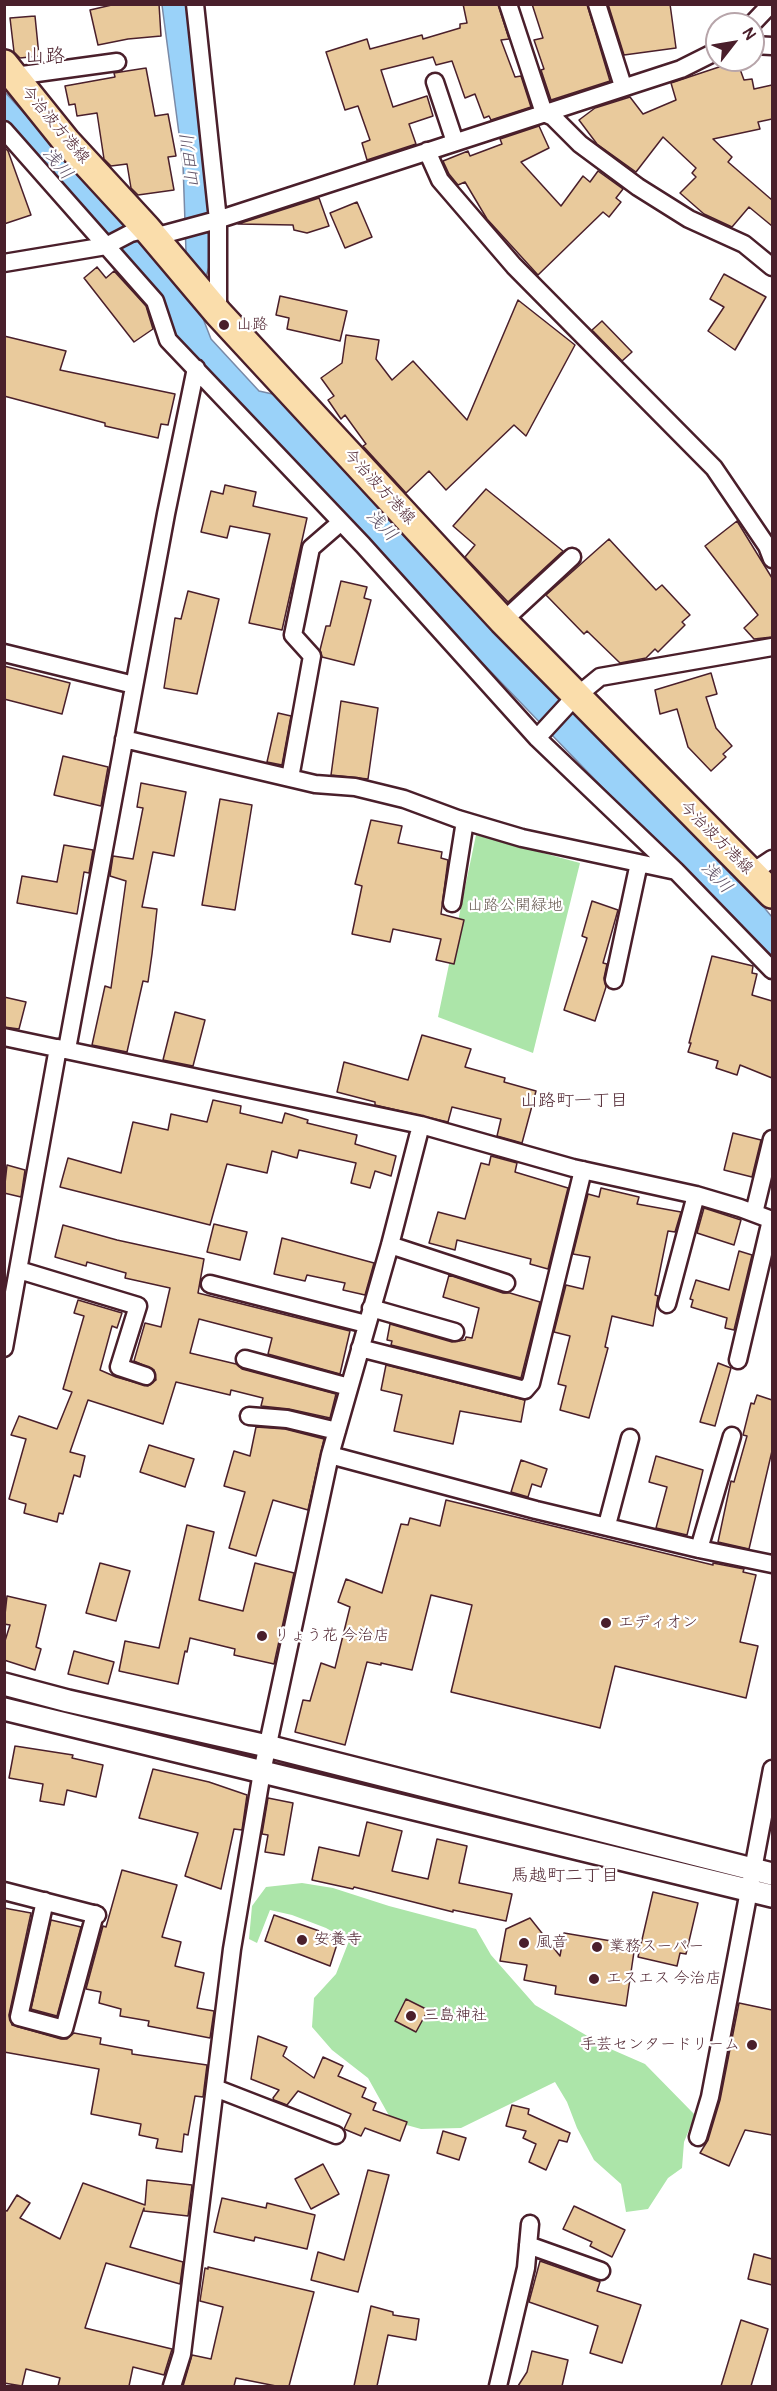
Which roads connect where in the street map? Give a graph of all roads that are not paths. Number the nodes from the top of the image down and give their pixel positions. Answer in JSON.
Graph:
{"nodes":[{"id":1,"x":195,"y":4,"type":"edge"},
{"id":2,"x":508,"y":4,"type":"edge"},
{"id":3,"x":597,"y":4,"type":"edge"},
{"id":4,"x":705,"y":57,"type":"edge"},
{"id":5,"x":117,"y":62,"type":"dead end"},
{"id":6,"x":10,"y":70,"type":"edge"},
{"id":7,"x":435,"y":82,"type":"dead end"},
{"id":8,"x":623,"y":86,"type":"junction"},
{"id":9,"x":543,"y":113,"type":"junction"},
{"id":10,"x":4,"y":130,"type":"edge"},
{"id":11,"x":455,"y":142,"type":"junction"},
{"id":12,"x":427,"y":151,"type":"junction"},
{"id":13,"x":217,"y":220,"type":"junction"},
{"id":14,"x":147,"y":234,"type":"junction"},
{"id":15,"x":106,"y":246,"type":"junction"},
{"id":16,"x":4,"y":263,"type":"edge"},
{"id":17,"x":772,"y":267,"type":"edge"},
{"id":18,"x":218,"y":313,"type":"junction"},
{"id":19,"x":196,"y":368,"type":"junction"},
{"id":20,"x":341,"y":522,"type":"junction"},
{"id":21,"x":573,"y":557,"type":"dead end"},
{"id":22,"x":772,"y":559,"type":"edge"},
{"id":23,"x":503,"y":621,"type":"junction"},
{"id":24,"x":772,"y":647,"type":"edge"},
{"id":25,"x":4,"y":653,"type":"edge"},
{"id":26,"x":134,"y":685,"type":"junction"},
{"id":27,"x":574,"y":698,"type":"junction"},
{"id":28,"x":538,"y":736,"type":"junction"},
{"id":29,"x":124,"y":739,"type":"junction"},
{"id":30,"x":290,"y":778,"type":"junction"},
{"id":31,"x":465,"y":821,"type":"junction"},
{"id":32,"x":639,"y":863,"type":"junction"},
{"id":33,"x":762,"y":866,"type":"edge"},
{"id":34,"x":676,"y":871,"type":"junction"},
{"id":35,"x":772,"y":894,"type":"edge"},
{"id":36,"x":452,"y":903,"type":"dead end"},
{"id":37,"x":772,"y":970,"type":"edge"},
{"id":38,"x":614,"y":980,"type":"dead end"},
{"id":39,"x":4,"y":1037,"type":"edge"},
{"id":40,"x":62,"y":1048,"type":"junction"},
{"id":41,"x":421,"y":1125,"type":"junction"},
{"id":42,"x":772,"y":1139,"type":"edge"},
{"id":43,"x":583,"y":1170,"type":"junction"},
{"id":44,"x":696,"y":1196,"type":"junction"},
{"id":45,"x":754,"y":1213,"type":"junction"},
{"id":46,"x":772,"y":1220,"type":"edge"},
{"id":47,"x":390,"y":1245,"type":"junction"},
{"id":48,"x":18,"y":1270,"type":"junction"},
{"id":49,"x":506,"y":1283,"type":"dead end"},
{"id":50,"x":210,"y":1284,"type":"dead end"},
{"id":51,"x":667,"y":1304,"type":"dead end"},
{"id":52,"x":369,"y":1316,"type":"junction"},
{"id":53,"x":455,"y":1332,"type":"dead end"},
{"id":54,"x":4,"y":1348,"type":"edge"},
{"id":55,"x":360,"y":1348,"type":"junction"},
{"id":56,"x":245,"y":1359,"type":"dead end"},
{"id":57,"x":738,"y":1360,"type":"dead end"},
{"id":58,"x":147,"y":1376,"type":"dead end"},
{"id":59,"x":349,"y":1387,"type":"junction"},
{"id":60,"x":249,"y":1416,"type":"dead end"},
{"id":61,"x":337,"y":1431,"type":"junction"},
{"id":62,"x":732,"y":1436,"type":"dead end"},
{"id":63,"x":630,"y":1438,"type":"dead end"},
{"id":64,"x":330,"y":1455,"type":"junction"},
{"id":65,"x":607,"y":1526,"type":"junction"},
{"id":66,"x":699,"y":1549,"type":"junction"},
{"id":67,"x":772,"y":1564,"type":"edge"},
{"id":68,"x":4,"y":1684,"type":"edge"},
{"id":69,"x":4,"y":1709,"type":"edge"},
{"id":70,"x":267,"y":1746,"type":"junction"},
{"id":71,"x":772,"y":1769,"type":"edge"},
{"id":72,"x":262,"y":1772,"type":"junction"},
{"id":73,"x":763,"y":1871,"type":"edge"},
{"id":74,"x":750,"y":1890,"type":"junction"},
{"id":75,"x":4,"y":1891,"type":"edge"},
{"id":76,"x":772,"y":1896,"type":"edge"},
{"id":77,"x":45,"y":1901,"type":"junction"},
{"id":78,"x":215,"y":2088,"type":"junction"},
{"id":79,"x":336,"y":2135,"type":"dead end"},
{"id":80,"x":698,"y":2137,"type":"dead end"},
{"id":81,"x":530,"y":2224,"type":"dead end"},
{"id":82,"x":528,"y":2245,"type":"junction"},
{"id":83,"x":601,"y":2271,"type":"dead end"},
{"id":84,"x":172,"y":2386,"type":"edge"},
{"id":85,"x":498,"y":2386,"type":"edge"}],
"edges":[{"from":1,"to":13,"type":"street"},
{"from":2,"to":9,"type":"street"},
{"from":3,"to":8,"type":"street"},
{"from":4,"to":8,"type":"street"},
{"from":5,"to":6,"type":"street"},
{"from":6,"to":14,"type":"main road","name":"今治波方港線"},
{"from":7,"to":11,"type":"street"},
{"from":8,"to":9,"type":"street"},
{"from":9,"to":11,"type":"street"},
{"from":9,"to":17,"type":"street"},
{"from":10,"to":15,"type":"street"},
{"from":11,"to":12,"type":"street"},
{"from":12,"to":13,"type":"street"},
{"from":12,"to":22,"type":"street"},
{"from":13,"to":14,"type":"street"},
{"from":13,"to":18,"type":"street"},
{"from":14,"to":15,"type":"street"},
{"from":14,"to":18,"type":"main road","name":"今治波方港線"},
{"from":15,"to":16,"type":"street"},
{"from":15,"to":19,"type":"street"},
{"from":18,"to":23,"type":"main road","name":"今治波方港線"},
{"from":19,"to":20,"type":"street"},
{"from":19,"to":26,"type":"street"},
{"from":20,"to":28,"type":"street"},
{"from":20,"to":30,"type":"street"},
{"from":21,"to":23,"type":"street"},
{"from":23,"to":27,"type":"main road","name":"今治波方港線"},
{"from":24,"to":27,"type":"street"},
{"from":25,"to":26,"type":"street"},
{"from":26,"to":29,"type":"street"},
{"from":27,"to":28,"type":"street"},
{"from":27,"to":33,"type":"main road","name":"今治波方港線"},
{"from":28,"to":34,"type":"street"},
{"from":29,"to":30,"type":"street"},
{"from":29,"to":40,"type":"street"},
{"from":30,"to":31,"type":"street"},
{"from":31,"to":32,"type":"street"},
{"from":31,"to":36,"type":"street"},
{"from":32,"to":34,"type":"street"},
{"from":32,"to":38,"type":"street"},
{"from":33,"to":35,"type":"main road","name":"今治波方港線"},
{"from":34,"to":37,"type":"street"},
{"from":39,"to":40,"type":"street"},
{"from":40,"to":41,"type":"street"},
{"from":40,"to":48,"type":"street"},
{"from":41,"to":43,"type":"street"},
{"from":41,"to":47,"type":"street"},
{"from":42,"to":45,"type":"street"},
{"from":43,"to":44,"type":"street"},
{"from":43,"to":55,"type":"street"},
{"from":44,"to":45,"type":"street"},
{"from":44,"to":51,"type":"street"},
{"from":45,"to":46,"type":"street"},
{"from":46,"to":57,"type":"street"},
{"from":47,"to":49,"type":"street"},
{"from":47,"to":52,"type":"street"},
{"from":48,"to":54,"type":"street"},
{"from":48,"to":58,"type":"street"},
{"from":50,"to":52,"type":"street"},
{"from":52,"to":53,"type":"street"},
{"from":52,"to":55,"type":"street"},
{"from":55,"to":59,"type":"street"},
{"from":56,"to":59,"type":"street"},
{"from":59,"to":61,"type":"street"},
{"from":60,"to":61,"type":"street"},
{"from":61,"to":64,"type":"street"},
{"from":62,"to":66,"type":"street"},
{"from":63,"to":65,"type":"street"},
{"from":64,"to":65,"type":"street"},
{"from":64,"to":70,"type":"street"},
{"from":65,"to":66,"type":"street"},
{"from":66,"to":67,"type":"street"},
{"from":68,"to":70,"type":"street"},
{"from":69,"to":72,"type":"street"},
{"from":70,"to":72,"type":"street"},
{"from":70,"to":73,"type":"street"},
{"from":71,"to":73,"type":"street"},
{"from":72,"to":74,"type":"street"},
{"from":72,"to":78,"type":"street"},
{"from":73,"to":74,"type":"street"},
{"from":74,"to":76,"type":"street"},
{"from":74,"to":80,"type":"street"},
{"from":75,"to":77,"type":"street"},
{"from":77,"to":77,"type":"street"},
{"from":78,"to":79,"type":"street"},
{"from":78,"to":84,"type":"street"},
{"from":81,"to":82,"type":"street"},
{"from":82,"to":83,"type":"street"},
{"from":82,"to":85,"type":"street"}]}
